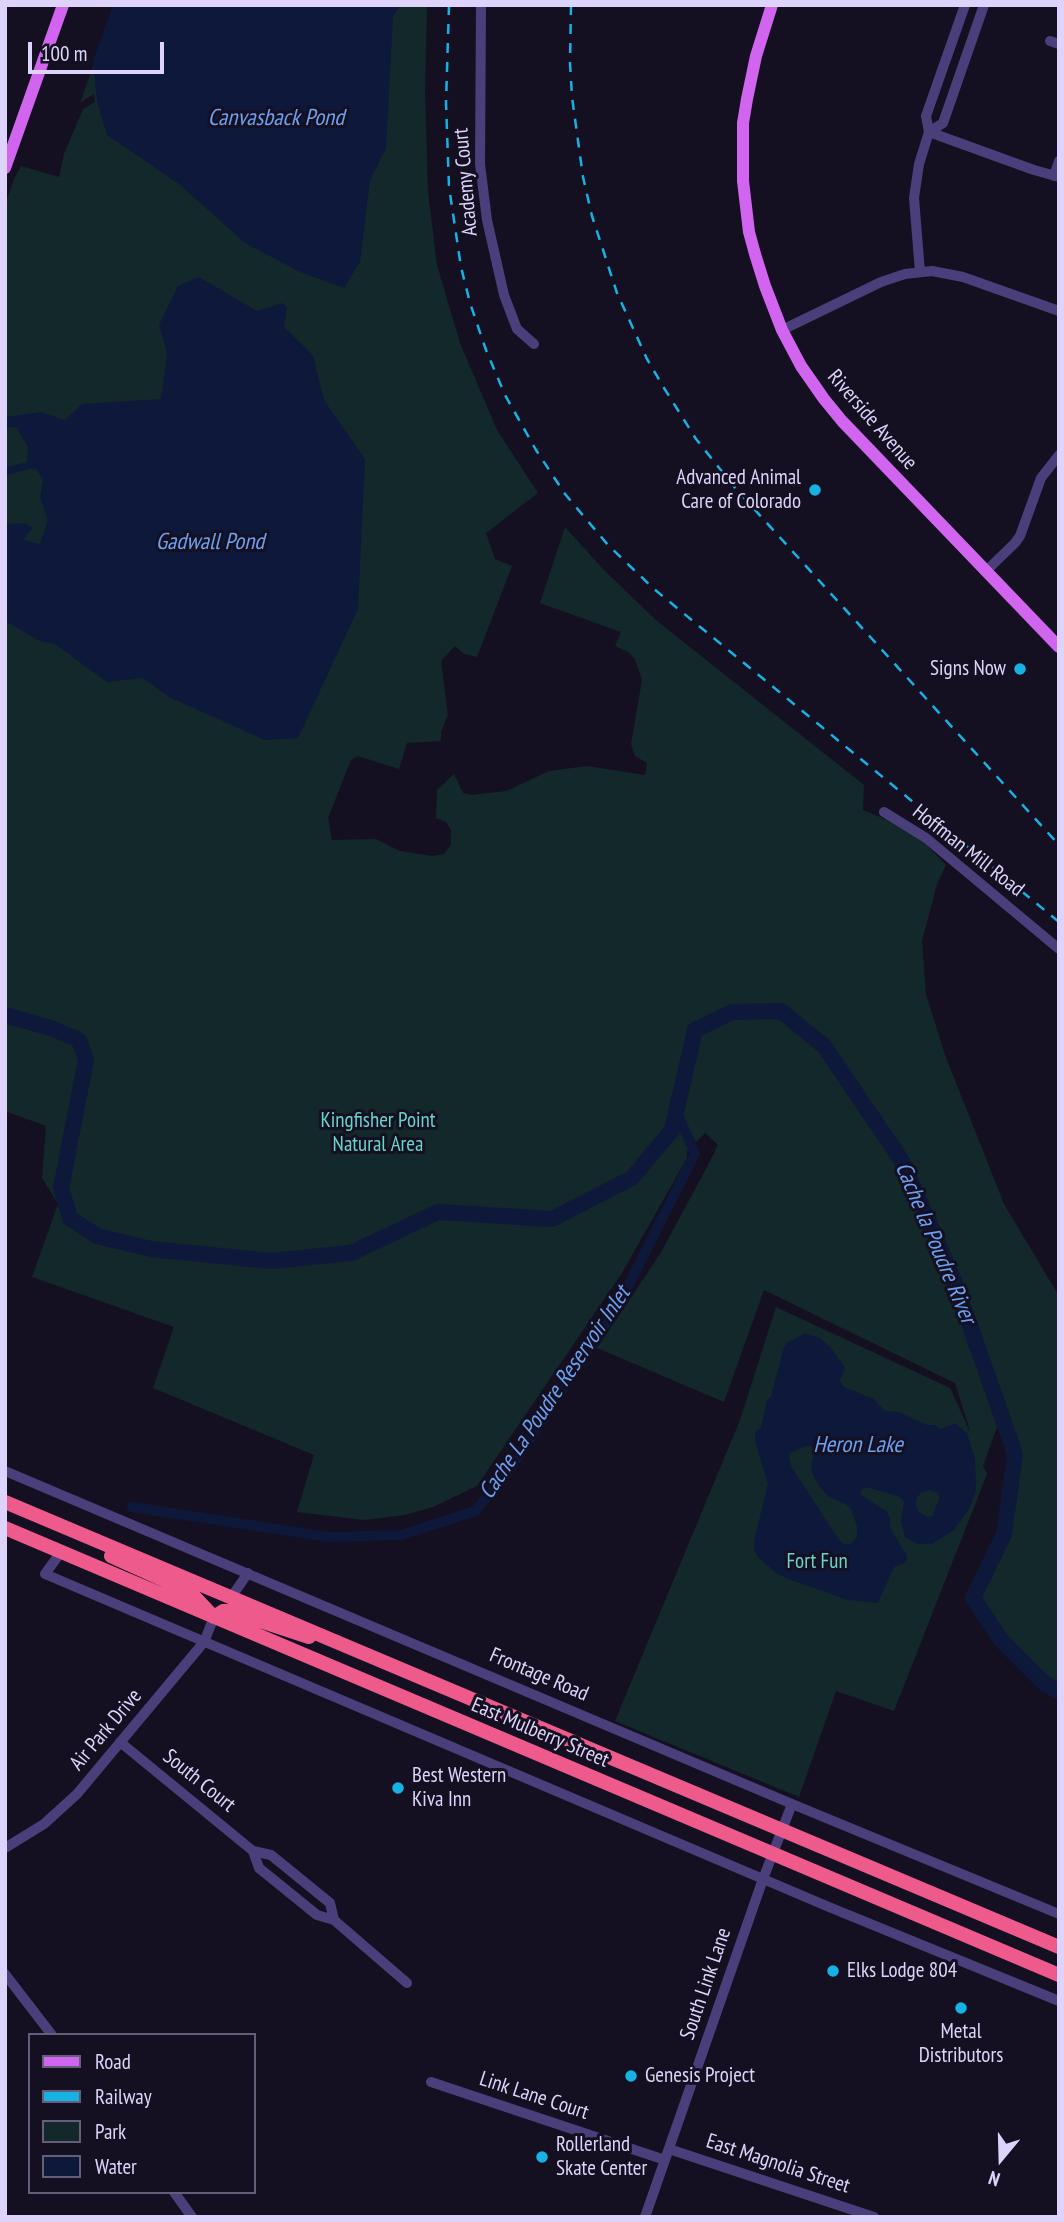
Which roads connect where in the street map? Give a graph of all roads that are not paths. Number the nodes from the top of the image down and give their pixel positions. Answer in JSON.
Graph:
{"nodes":[{"id":1,"x":63,"y":5,"type":"edge"},
{"id":2,"x":481,"y":5,"type":"edge"},
{"id":3,"x":772,"y":5,"type":"edge"},
{"id":4,"x":965,"y":5,"type":"edge"},
{"id":5,"x":984,"y":5,"type":"edge"},
{"id":6,"x":929,"y":132,"type":"junction"},
{"id":7,"x":1059,"y":161,"type":"edge"},
{"id":8,"x":5,"y":168,"type":"edge"},
{"id":9,"x":1056,"y":176,"type":"edge"},
{"id":10,"x":920,"y":272,"type":"junction"},
{"id":11,"x":1059,"y":311,"type":"edge"},
{"id":12,"x":782,"y":330,"type":"junction"},
{"id":13,"x":534,"y":344,"type":"dead end"},
{"id":14,"x":1059,"y":455,"type":"edge"},
{"id":15,"x":1049,"y":468,"type":"junction"},
{"id":16,"x":1059,"y":477,"type":"edge"},
{"id":17,"x":986,"y":571,"type":"junction"},
{"id":18,"x":1059,"y":647,"type":"edge"},
{"id":19,"x":884,"y":812,"type":"dead end"},
{"id":20,"x":1059,"y":949,"type":"edge"},
{"id":21,"x":5,"y":1471,"type":"edge"},
{"id":22,"x":5,"y":1502,"type":"edge"},
{"id":23,"x":5,"y":1508,"type":"edge"},
{"id":24,"x":5,"y":1528,"type":"edge"},
{"id":25,"x":61,"y":1552,"type":"junction"},
{"id":26,"x":248,"y":1573,"type":"junction"},
{"id":27,"x":232,"y":1596,"type":"junction"},
{"id":28,"x":214,"y":1617,"type":"junction"},
{"id":29,"x":204,"y":1642,"type":"junction"},
{"id":30,"x":354,"y":1649,"type":"junction"},
{"id":31,"x":120,"y":1742,"type":"junction"},
{"id":32,"x":792,"y":1804,"type":"junction"},
{"id":33,"x":781,"y":1831,"type":"junction"},
{"id":34,"x":5,"y":1848,"type":"edge"},
{"id":35,"x":253,"y":1851,"type":"junction"},
{"id":36,"x":772,"y":1854,"type":"junction"},
{"id":37,"x":763,"y":1879,"type":"junction"},
{"id":38,"x":1059,"y":1914,"type":"edge"},
{"id":39,"x":334,"y":1920,"type":"junction"},
{"id":40,"x":986,"y":1945,"type":"junction"},
{"id":41,"x":1059,"y":1947,"type":"edge"},
{"id":42,"x":1059,"y":1966,"type":"edge"},
{"id":43,"x":5,"y":1974,"type":"edge"},
{"id":44,"x":1059,"y":1975,"type":"edge"},
{"id":45,"x":407,"y":1983,"type":"dead end"},
{"id":46,"x":1059,"y":2001,"type":"edge"},
{"id":47,"x":50,"y":2033,"type":"edge"},
{"id":48,"x":431,"y":2082,"type":"dead end"},
{"id":49,"x":669,"y":2148,"type":"junction"},
{"id":50,"x":665,"y":2160,"type":"junction"},
{"id":51,"x":175,"y":2194,"type":"edge"},
{"id":52,"x":192,"y":2217,"type":"edge"},
{"id":53,"x":645,"y":2217,"type":"edge"},
{"id":54,"x":874,"y":2217,"type":"edge"}],
"edges":[{"from":1,"to":8,"type":"main road"},
{"from":2,"to":13,"type":"street","name":"Academy Court"},
{"from":3,"to":12,"type":"main road","name":"Riverside Avenue"},
{"from":4,"to":6,"type":"street"},
{"from":5,"to":6,"type":"street"},
{"from":6,"to":9,"type":"street"},
{"from":6,"to":10,"type":"street"},
{"from":7,"to":9,"type":"street"},
{"from":10,"to":11,"type":"street"},
{"from":10,"to":12,"type":"street"},
{"from":12,"to":17,"type":"main road","name":"Riverside Avenue"},
{"from":14,"to":15,"type":"street"},
{"from":15,"to":16,"type":"street"},
{"from":15,"to":17,"type":"street"},
{"from":17,"to":18,"type":"main road","name":"Riverside Avenue"},
{"from":19,"to":20,"type":"street","name":"Hoffman Mill Road"},
{"from":21,"to":26,"type":"street","name":"Frontage Road"},
{"from":22,"to":27,"type":"highway","name":"East Mulberry Street"},
{"from":23,"to":28,"type":"highway"},
{"from":24,"to":25,"type":"highway","name":"East Mulberry Street"},
{"from":25,"to":28,"type":"highway","name":"East Mulberry Street"},
{"from":25,"to":29,"type":"street"},
{"from":26,"to":27,"type":"street"},
{"from":26,"to":32,"type":"street","name":"Frontage Road"},
{"from":27,"to":30,"type":"highway","name":"East Mulberry Street"},
{"from":28,"to":29,"type":"street","name":"Air Park Drive"},
{"from":28,"to":30,"type":"highway"},
{"from":28,"to":36,"type":"highway","name":"East Mulberry Street"},
{"from":29,"to":31,"type":"street","name":"Air Park Drive"},
{"from":29,"to":37,"type":"street"},
{"from":30,"to":33,"type":"highway","name":"East Mulberry Street"},
{"from":31,"to":34,"type":"street","name":"Air Park Drive"},
{"from":31,"to":35,"type":"street","name":"South Court"},
{"from":32,"to":33,"type":"street","name":"South Link Lane"},
{"from":32,"to":38,"type":"street","name":"Frontage Road"},
{"from":33,"to":36,"type":"street","name":"South Link Lane"},
{"from":33,"to":41,"type":"highway","name":"East Mulberry Street"},
{"from":35,"to":39,"type":"street","name":"South Court"},
{"from":35,"to":39,"type":"street","name":"South Court"},
{"from":36,"to":37,"type":"street","name":"South Link Lane"},
{"from":36,"to":40,"type":"highway","name":"East Mulberry Street"},
{"from":37,"to":46,"type":"street"},
{"from":37,"to":49,"type":"street","name":"South Link Lane"},
{"from":39,"to":45,"type":"street","name":"South Court"},
{"from":40,"to":42,"type":"highway"},
{"from":40,"to":44,"type":"highway","name":"East Mulberry Street"},
{"from":43,"to":47,"type":"street"},
{"from":48,"to":50,"type":"street","name":"Link Lane Court"},
{"from":49,"to":50,"type":"street","name":"South Link Lane"},
{"from":49,"to":54,"type":"street","name":"East Magnolia Street"},
{"from":50,"to":53,"type":"street","name":"South Link Lane"},
{"from":51,"to":52,"type":"street"}]}
